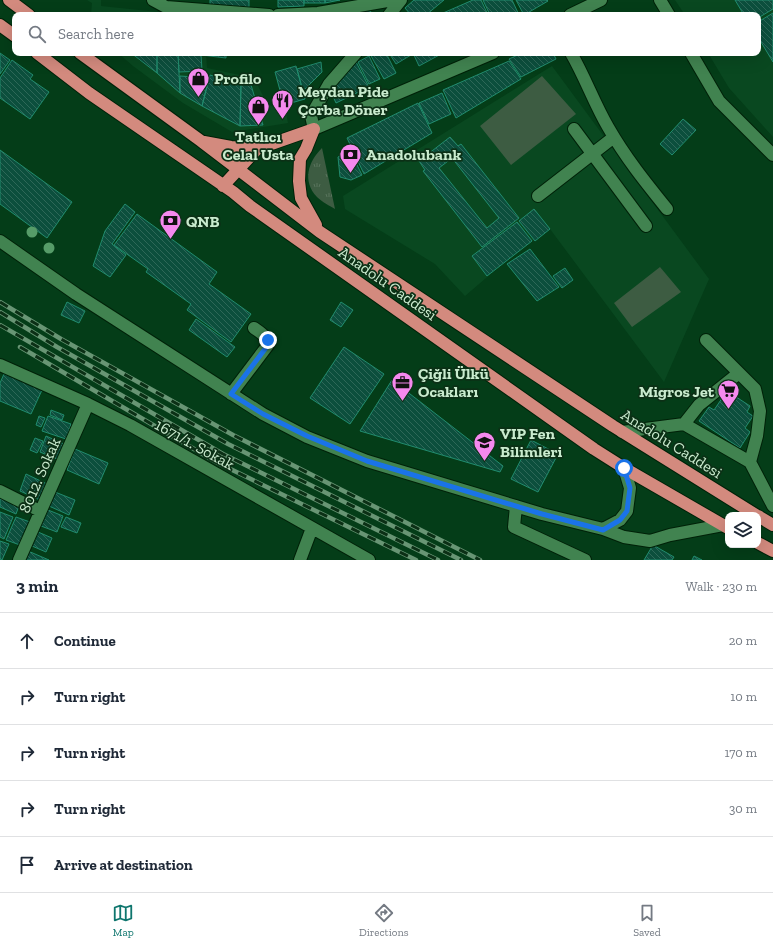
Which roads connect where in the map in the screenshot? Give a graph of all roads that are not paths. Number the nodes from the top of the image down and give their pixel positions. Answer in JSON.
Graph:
{"nodes":[{"id":1,"x":9,"y":0,"type":"edge"},
{"id":2,"x":153,"y":0,"type":"edge"},
{"id":3,"x":401,"y":0,"type":"edge"},
{"id":4,"x":601,"y":0,"type":"edge"},
{"id":5,"x":660,"y":0,"type":"edge"},
{"id":6,"x":386,"y":1,"type":"edge"},
{"id":7,"x":25,"y":12,"type":"edge"},
{"id":8,"x":225,"y":12,"type":"edge"},
{"id":9,"x":318,"y":12,"type":"edge"},
{"id":10,"x":386,"y":12,"type":"edge"},
{"id":11,"x":391,"y":12,"type":"edge"},
{"id":12,"x":576,"y":12,"type":"edge"},
{"id":13,"x":667,"y":12,"type":"edge"},
{"id":14,"x":0,"y":25,"type":"edge"},
{"id":15,"x":12,"y":34,"type":"edge"},
{"id":16,"x":41,"y":56,"type":"edge"},
{"id":17,"x":84,"y":56,"type":"edge"},
{"id":18,"x":353,"y":56,"type":"edge"},
{"id":19,"x":486,"y":56,"type":"edge"},
{"id":20,"x":573,"y":56,"type":"edge"},
{"id":21,"x":693,"y":56,"type":"edge"},
{"id":22,"x":314,"y":129,"type":"junction"},
{"id":23,"x":574,"y":129,"type":"dead end"},
{"id":24,"x":614,"y":137,"type":"junction"},
{"id":25,"x":201,"y":141,"type":"junction"},
{"id":26,"x":257,"y":149,"type":"junction"},
{"id":27,"x":592,"y":154,"type":"junction"},
{"id":28,"x":773,"y":155,"type":"edge"},
{"id":29,"x":238,"y":170,"type":"junction"},
{"id":30,"x":223,"y":186,"type":"junction"},
{"id":31,"x":538,"y":196,"type":"dead end"},
{"id":32,"x":667,"y":210,"type":"dead end"},
{"id":33,"x":646,"y":226,"type":"dead end"},
{"id":34,"x":320,"y":232,"type":"junction"},
{"id":35,"x":0,"y":241,"type":"edge"},
{"id":36,"x":254,"y":328,"type":"dead end"},
{"id":37,"x":706,"y":340,"type":"dead end"},
{"id":38,"x":0,"y":365,"type":"edge"},
{"id":39,"x":739,"y":373,"type":"junction"},
{"id":40,"x":231,"y":394,"type":"junction"},
{"id":41,"x":88,"y":404,"type":"junction"},
{"id":42,"x":684,"y":424,"type":"junction"},
{"id":43,"x":622,"y":432,"type":"junction"},
{"id":44,"x":750,"y":462,"type":"junction"},
{"id":45,"x":624,"y":468,"type":"junction"},
{"id":46,"x":0,"y":491,"type":"edge"},
{"id":47,"x":516,"y":506,"type":"junction"},
{"id":48,"x":773,"y":506,"type":"edge"},
{"id":49,"x":40,"y":511,"type":"junction"},
{"id":50,"x":751,"y":512,"type":"edge"},
{"id":51,"x":761,"y":518,"type":"edge"},
{"id":52,"x":773,"y":525,"type":"edge"},
{"id":53,"x":725,"y":527,"type":"edge"},
{"id":54,"x":312,"y":528,"type":"junction"},
{"id":55,"x":603,"y":530,"type":"junction"},
{"id":56,"x":761,"y":545,"type":"edge"},
{"id":57,"x":773,"y":551,"type":"edge"},
{"id":58,"x":19,"y":560,"type":"edge"},
{"id":59,"x":300,"y":560,"type":"edge"},
{"id":60,"x":369,"y":560,"type":"edge"},
{"id":61,"x":585,"y":560,"type":"edge"}],
"edges":[{"from":1,"to":7,"type":"highway"},
{"from":2,"to":8,"type":"street"},
{"from":3,"to":11,"type":"street"},
{"from":4,"to":12,"type":"street"},
{"from":5,"to":13,"type":"street"},
{"from":6,"to":9,"type":"street"},
{"from":6,"to":10,"type":"street"},
{"from":14,"to":15,"type":"highway"},
{"from":16,"to":30,"type":"highway","name":"Anadolu Caddesi"},
{"from":17,"to":25,"type":"highway","name":"Anadolu Caddesi"},
{"from":18,"to":22,"type":"street"},
{"from":19,"to":22,"type":"street"},
{"from":20,"to":24,"type":"street"},
{"from":21,"to":28,"type":"street"},
{"from":22,"to":26,"type":"highway"},
{"from":22,"to":34,"type":"highway"},
{"from":23,"to":27,"type":"street"},
{"from":24,"to":27,"type":"street"},
{"from":24,"to":32,"type":"street"},
{"from":25,"to":26,"type":"highway"},
{"from":25,"to":29,"type":"highway","name":"Anadolu Caddesi"},
{"from":26,"to":29,"type":"highway"},
{"from":27,"to":31,"type":"street"},
{"from":27,"to":33,"type":"street"},
{"from":29,"to":30,"type":"highway"},
{"from":29,"to":34,"type":"highway","name":"Anadolu Caddesi"},
{"from":30,"to":45,"type":"highway","name":"Anadolu Caddesi"},
{"from":34,"to":43,"type":"highway","name":"Anadolu Caddesi"},
{"from":35,"to":40,"type":"street"},
{"from":36,"to":40,"type":"street"},
{"from":37,"to":39,"type":"street"},
{"from":38,"to":41,"type":"street","name":"1671/1. Sokak"},
{"from":39,"to":42,"type":"street"},
{"from":39,"to":44,"type":"street"},
{"from":40,"to":47,"type":"street"},
{"from":41,"to":49,"type":"street","name":"8012. Sokak"},
{"from":41,"to":54,"type":"street","name":"1671/1. Sokak"},
{"from":42,"to":43,"type":"street"},
{"from":42,"to":44,"type":"street"},
{"from":43,"to":50,"type":"highway","name":"Anadolu Caddesi"},
{"from":44,"to":48,"type":"street"},
{"from":45,"to":53,"type":"highway","name":"Anadolu Caddesi"},
{"from":45,"to":55,"type":"street"},
{"from":46,"to":49,"type":"street"},
{"from":47,"to":55,"type":"street"},
{"from":47,"to":61,"type":"street"},
{"from":49,"to":58,"type":"street","name":"8012. Sokak"},
{"from":51,"to":52,"type":"highway","name":"Anadolu Caddesi"},
{"from":53,"to":55,"type":"street"},
{"from":54,"to":59,"type":"street"},
{"from":54,"to":60,"type":"street","name":"1671/1. Sokak"},
{"from":56,"to":57,"type":"highway"}]}
